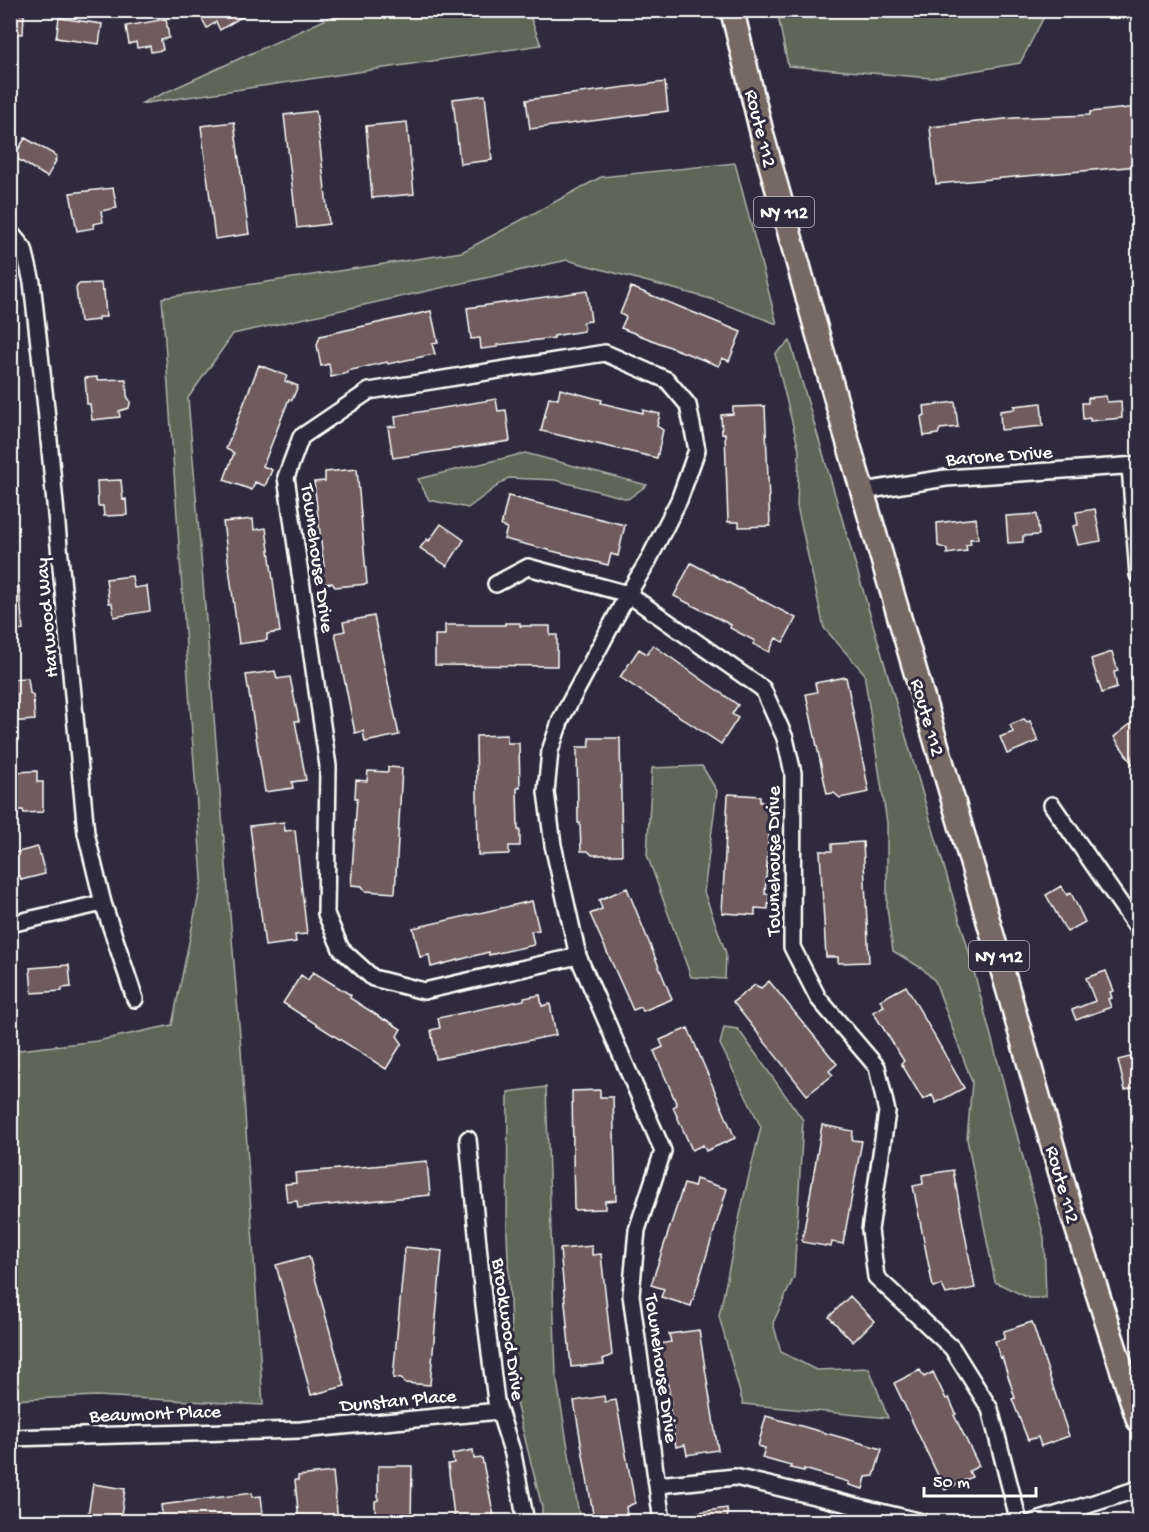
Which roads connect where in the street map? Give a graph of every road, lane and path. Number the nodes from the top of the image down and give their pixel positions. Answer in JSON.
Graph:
{"nodes":[{"id":1,"x":732,"y":10,"type":"edge"},
{"id":2,"x":10,"y":232,"type":"edge"},
{"id":3,"x":1134,"y":465,"type":"edge"},
{"id":4,"x":863,"y":491,"type":"junction"},
{"id":5,"x":1138,"y":575,"type":"edge"},
{"id":6,"x":496,"y":584,"type":"dead end"},
{"id":7,"x":628,"y":594,"type":"junction"},
{"id":8,"x":1052,"y":805,"type":"dead end"},
{"id":9,"x":103,"y":903,"type":"junction"},
{"id":10,"x":10,"y":924,"type":"edge"},
{"id":11,"x":1138,"y":928,"type":"edge"},
{"id":12,"x":578,"y":956,"type":"junction"},
{"id":13,"x":135,"y":999,"type":"dead end"},
{"id":14,"x":468,"y":1139,"type":"dead end"},
{"id":15,"x":499,"y":1411,"type":"junction"},
{"id":16,"x":1138,"y":1420,"type":"edge"},
{"id":17,"x":301,"y":1430,"type":"joint"},
{"id":18,"x":10,"y":1438,"type":"edge"},
{"id":19,"x":658,"y":1485,"type":"junction"},
{"id":20,"x":1138,"y":1489,"type":"edge"},
{"id":21,"x":526,"y":1521,"type":"edge"},
{"id":22,"x":662,"y":1521,"type":"edge"},
{"id":23,"x":922,"y":1521,"type":"edge"},
{"id":24,"x":1019,"y":1521,"type":"edge"},
{"id":25,"x":1034,"y":1521,"type":"edge"}],
"edges":[{"from":1,"to":4,"type":"main road","name":"Route 112","number":"NY 112"},
{"from":2,"to":9,"type":"street","name":"Harwood Way"},
{"from":3,"to":4,"type":"street","name":"Barone Drive"},
{"from":3,"to":5,"type":"street"},
{"from":4,"to":16,"type":"main road","name":"Route 112","number":"NY 112"},
{"from":6,"to":7,"type":"street"},
{"from":7,"to":12,"type":"street","name":"Townehouse Drive"},
{"from":7,"to":12,"type":"street","name":"Townehouse Drive"},
{"from":7,"to":24,"type":"street","name":"Townehouse Drive"},
{"from":8,"to":11,"type":"street"},
{"from":9,"to":10,"type":"street"},
{"from":9,"to":13,"type":"street","name":"Harwood Way"},
{"from":12,"to":19,"type":"street","name":"Townehouse Drive"},
{"from":14,"to":15,"type":"street","name":"Brookwood Drive"},
{"from":15,"to":17,"type":"street","name":"Dunstan Place"},
{"from":15,"to":21,"type":"street","name":"Brookwood Drive"},
{"from":17,"to":18,"type":"street","name":"Beaumont Place"},
{"from":19,"to":22,"type":"street","name":"Townehouse Drive"},
{"from":19,"to":23,"type":"street"},
{"from":20,"to":25,"type":"street"}]}
